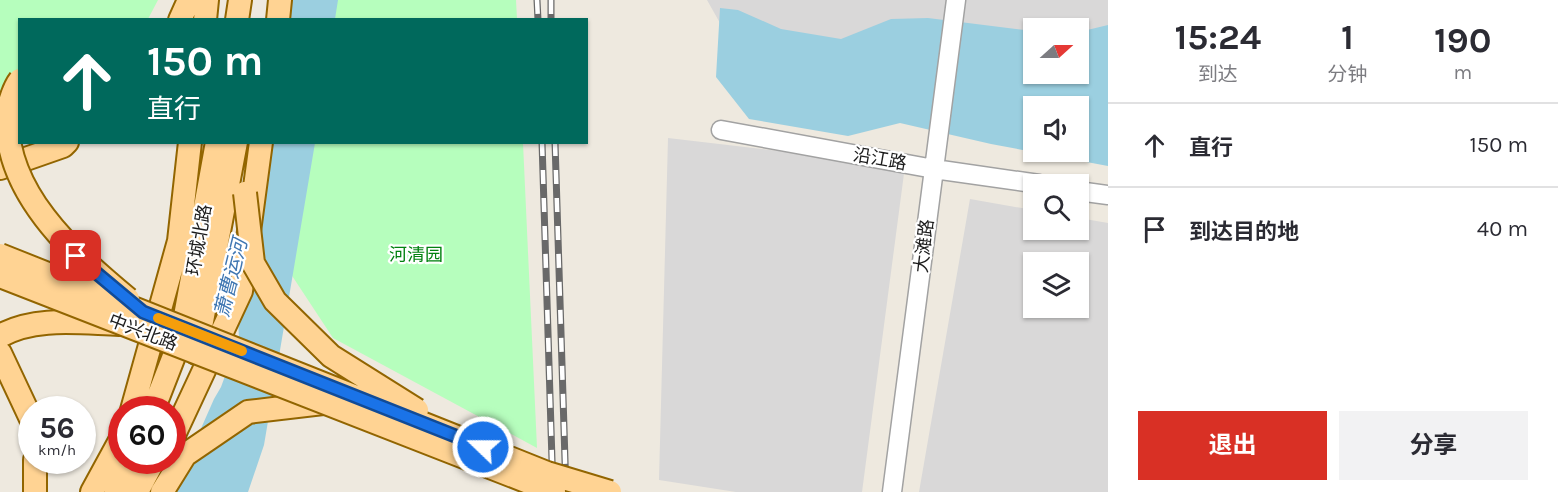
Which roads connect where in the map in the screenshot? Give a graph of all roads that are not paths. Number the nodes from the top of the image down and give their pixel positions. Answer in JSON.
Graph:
{"nodes":[{"id":1,"x":189,"y":0,"type":"edge"},
{"id":2,"x":207,"y":0,"type":"edge"},
{"id":3,"x":240,"y":0,"type":"edge"},
{"id":4,"x":253,"y":0,"type":"edge"},
{"id":5,"x":265,"y":0,"type":"edge"},
{"id":6,"x":280,"y":0,"type":"edge"},
{"id":7,"x":956,"y":1,"type":"edge"},
{"id":8,"x":181,"y":18,"type":"edge"},
{"id":9,"x":205,"y":18,"type":"edge"},
{"id":10,"x":237,"y":18,"type":"edge"},
{"id":11,"x":251,"y":18,"type":"edge"},
{"id":12,"x":263,"y":18,"type":"edge"},
{"id":13,"x":278,"y":18,"type":"edge"},
{"id":14,"x":18,"y":82,"type":"edge"},
{"id":15,"x":721,"y":130,"type":"dead end"},
{"id":16,"x":65,"y":144,"type":"edge"},
{"id":17,"x":190,"y":144,"type":"edge"},
{"id":18,"x":200,"y":144,"type":"edge"},
{"id":19,"x":217,"y":144,"type":"edge"},
{"id":20,"x":236,"y":144,"type":"edge"},
{"id":21,"x":250,"y":144,"type":"edge"},
{"id":22,"x":261,"y":144,"type":"edge"},
{"id":23,"x":0,"y":168,"type":"edge"},
{"id":24,"x":934,"y":169,"type":"junction"},
{"id":25,"x":1023,"y":182,"type":"edge"},
{"id":26,"x":1089,"y":192,"type":"edge"},
{"id":27,"x":208,"y":195,"type":"junction"},
{"id":28,"x":1108,"y":195,"type":"edge"},
{"id":29,"x":0,"y":255,"type":"edge"},
{"id":30,"x":0,"y":276,"type":"edge"},
{"id":31,"x":143,"y":312,"type":"junction"},
{"id":32,"x":122,"y":324,"type":"junction"},
{"id":33,"x":0,"y":336,"type":"edge"},
{"id":34,"x":190,"y":343,"type":"junction"},
{"id":35,"x":0,"y":353,"type":"edge"},
{"id":36,"x":20,"y":396,"type":"edge"},
{"id":37,"x":136,"y":396,"type":"edge"},
{"id":38,"x":161,"y":396,"type":"edge"},
{"id":39,"x":177,"y":396,"type":"edge"},
{"id":40,"x":323,"y":403,"type":"junction"},
{"id":41,"x":186,"y":409,"type":"edge"},
{"id":42,"x":461,"y":438,"type":"junction"},
{"id":43,"x":108,"y":463,"type":"edge"},
{"id":44,"x":35,"y":474,"type":"edge"},
{"id":45,"x":127,"y":474,"type":"edge"},
{"id":46,"x":138,"y":474,"type":"edge"},
{"id":47,"x":155,"y":474,"type":"edge"},
{"id":48,"x":520,"y":486,"type":"edge"},
{"id":49,"x":120,"y":490,"type":"edge"},
{"id":50,"x":35,"y":492,"type":"edge"},
{"id":51,"x":92,"y":492,"type":"edge"},
{"id":52,"x":147,"y":492,"type":"edge"},
{"id":53,"x":162,"y":492,"type":"edge"},
{"id":54,"x":554,"y":492,"type":"edge"},
{"id":55,"x":610,"y":492,"type":"edge"},
{"id":56,"x":892,"y":492,"type":"edge"}],
"edges":[{"from":1,"to":8,"type":"main road"},
{"from":2,"to":9,"type":"main road"},
{"from":3,"to":10,"type":"main road"},
{"from":4,"to":11,"type":"main road"},
{"from":5,"to":12,"type":"main road"},
{"from":6,"to":13,"type":"main road"},
{"from":7,"to":24,"type":"street","name":"大滩路"},
{"from":14,"to":31,"type":"main road","bridge":true},
{"from":15,"to":24,"type":"street","name":"沿江路"},
{"from":16,"to":23,"type":"main road"},
{"from":17,"to":37,"type":"main road"},
{"from":18,"to":27,"type":"main road"},
{"from":19,"to":27,"type":"main road","name":"环城北路"},
{"from":20,"to":34,"type":"main road","name":"环城北路"},
{"from":21,"to":42,"type":"main road","bridge":true},
{"from":22,"to":41,"type":"main road"},
{"from":24,"to":25,"type":"street","name":"沿江路"},
{"from":24,"to":56,"type":"street","name":"大滩路"},
{"from":26,"to":28,"type":"street"},
{"from":27,"to":34,"type":"main road","name":"环城北路"},
{"from":29,"to":31,"type":"main road","name":"中兴北路","bridge":true},
{"from":30,"to":32,"type":"main road","name":"中兴北路","bridge":true},
{"from":31,"to":42,"type":"main road","name":"中兴北路","bridge":true},
{"from":32,"to":33,"type":"main road"},
{"from":32,"to":40,"type":"main road","name":"中兴北路","bridge":true},
{"from":34,"to":38,"type":"main road"},
{"from":34,"to":39,"type":"main road"},
{"from":35,"to":36,"type":"main road"},
{"from":40,"to":48,"type":"main road","name":"中兴北路","bridge":true},
{"from":40,"to":53,"type":"main road"},
{"from":42,"to":55,"type":"main road","name":"中兴北路","bridge":true},
{"from":43,"to":51,"type":"main road"},
{"from":44,"to":50,"type":"main road"},
{"from":45,"to":49,"type":"main road"},
{"from":46,"to":49,"type":"main road"},
{"from":47,"to":52,"type":"main road"},
{"from":48,"to":54,"type":"main road","name":"中兴北路","bridge":true}]}
